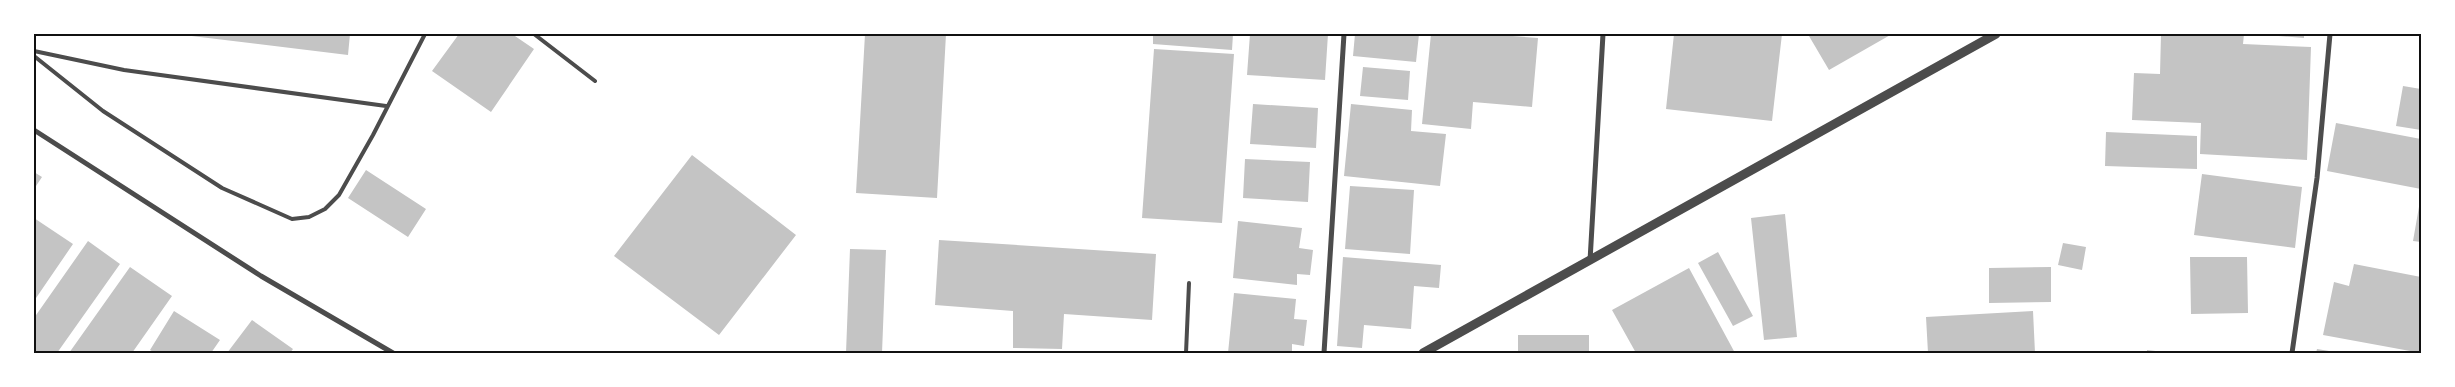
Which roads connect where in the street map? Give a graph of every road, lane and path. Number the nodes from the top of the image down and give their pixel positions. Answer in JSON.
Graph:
{"nodes":[{"id":1,"x":425,"y":34,"type":"edge"},
{"id":2,"x":534,"y":34,"type":"edge"},
{"id":3,"x":1344,"y":34,"type":"edge"},
{"id":4,"x":1603,"y":34,"type":"edge"},
{"id":5,"x":1996,"y":34,"type":"edge"},
{"id":6,"x":2330,"y":34,"type":"edge"},
{"id":7,"x":34,"y":51,"type":"edge"},
{"id":8,"x":34,"y":56,"type":"edge"},
{"id":9,"x":595,"y":81,"type":"dead end"},
{"id":10,"x":386,"y":106,"type":"junction"},
{"id":11,"x":34,"y":130,"type":"edge"},
{"id":12,"x":1590,"y":262,"type":"junction"},
{"id":13,"x":1189,"y":283,"type":"dead end"},
{"id":14,"x":393,"y":353,"type":"edge"},
{"id":15,"x":1186,"y":353,"type":"edge"},
{"id":16,"x":1324,"y":353,"type":"edge"},
{"id":17,"x":1423,"y":353,"type":"edge"},
{"id":18,"x":2292,"y":353,"type":"edge"}],
"edges":[{"from":1,"to":10,"type":"lane"},
{"from":2,"to":9,"type":"lane"},
{"from":3,"to":16,"type":"street"},
{"from":4,"to":12,"type":"street"},
{"from":5,"to":12,"type":"street"},
{"from":6,"to":18,"type":"street"},
{"from":7,"to":10,"type":"lane"},
{"from":8,"to":10,"type":"lane"},
{"from":11,"to":14,"type":"street"},
{"from":12,"to":17,"type":"street"},
{"from":13,"to":15,"type":"lane"}]}
